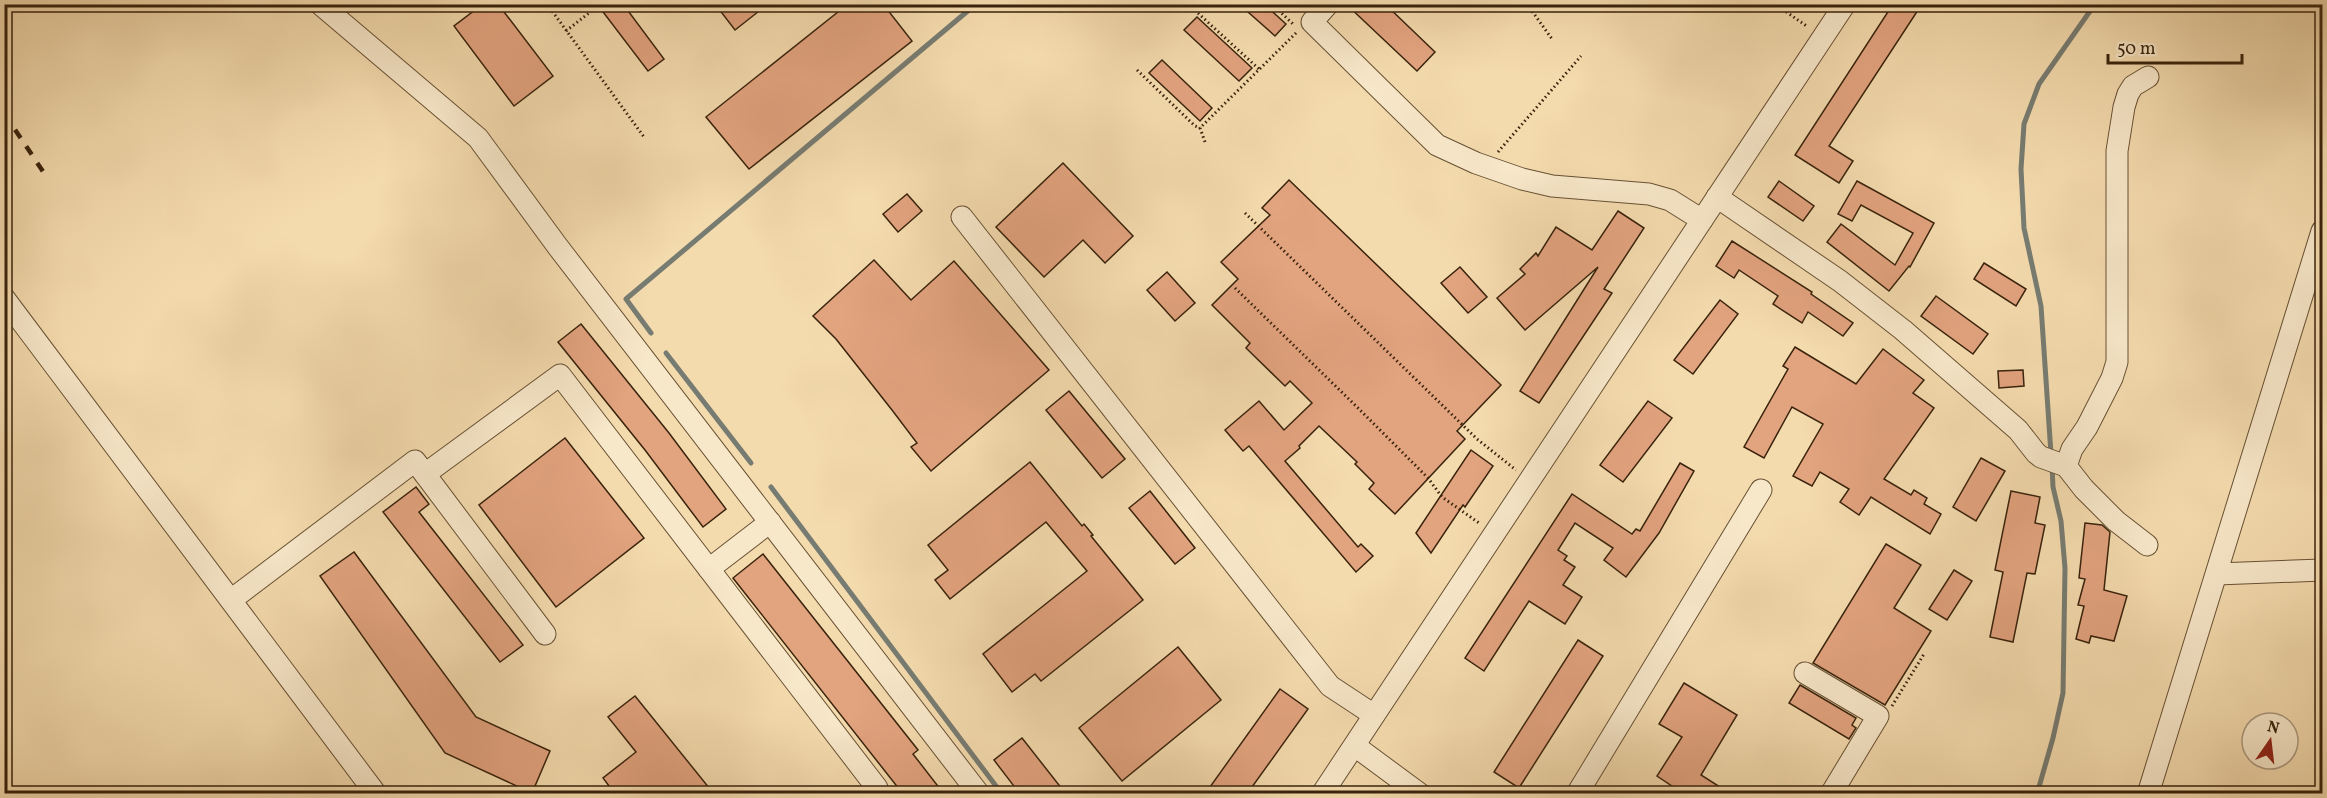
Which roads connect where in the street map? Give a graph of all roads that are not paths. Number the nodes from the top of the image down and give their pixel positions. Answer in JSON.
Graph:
{"nodes":[{"id":1,"x":320,"y":4,"type":"edge"},
{"id":2,"x":1328,"y":4,"type":"edge"},
{"id":3,"x":1845,"y":4,"type":"edge"},
{"id":4,"x":2148,"y":77,"type":"dead end"},
{"id":5,"x":1717,"y":196,"type":"junction"},
{"id":6,"x":962,"y":217,"type":"dead end"},
{"id":7,"x":1702,"y":220,"type":"junction"},
{"id":8,"x":2322,"y":231,"type":"edge"},
{"id":9,"x":4,"y":298,"type":"edge"},
{"id":10,"x":2066,"y":466,"type":"junction"},
{"id":11,"x":425,"y":474,"type":"junction"},
{"id":12,"x":1761,"y":490,"type":"dead end"},
{"id":13,"x":770,"y":522,"type":"junction"},
{"id":14,"x":2147,"y":545,"type":"dead end"},
{"id":15,"x":709,"y":569,"type":"junction"},
{"id":16,"x":2322,"y":570,"type":"edge"},
{"id":17,"x":2217,"y":574,"type":"junction"},
{"id":18,"x":231,"y":600,"type":"junction"},
{"id":19,"x":545,"y":634,"type":"dead end"},
{"id":20,"x":1805,"y":673,"type":"dead end"},
{"id":21,"x":1374,"y":715,"type":"junction"},
{"id":22,"x":1355,"y":746,"type":"junction"},
{"id":23,"x":877,"y":788,"type":"dead end"},
{"id":24,"x":376,"y":794,"type":"edge"},
{"id":25,"x":979,"y":794,"type":"edge"},
{"id":26,"x":1322,"y":794,"type":"edge"},
{"id":27,"x":1420,"y":794,"type":"edge"},
{"id":28,"x":1576,"y":794,"type":"edge"},
{"id":29,"x":1832,"y":794,"type":"edge"},
{"id":30,"x":2148,"y":794,"type":"edge"}],
"edges":[{"from":1,"to":13,"type":"street"},
{"from":2,"to":7,"type":"street"},
{"from":3,"to":5,"type":"street"},
{"from":4,"to":10,"type":"street"},
{"from":5,"to":7,"type":"street"},
{"from":5,"to":10,"type":"street"},
{"from":6,"to":21,"type":"street"},
{"from":7,"to":21,"type":"street"},
{"from":8,"to":17,"type":"street"},
{"from":9,"to":18,"type":"street"},
{"from":10,"to":14,"type":"street"},
{"from":11,"to":15,"type":"street"},
{"from":11,"to":18,"type":"street"},
{"from":11,"to":19,"type":"street"},
{"from":12,"to":28,"type":"street"},
{"from":13,"to":15,"type":"street"},
{"from":13,"to":25,"type":"street"},
{"from":15,"to":23,"type":"street"},
{"from":16,"to":17,"type":"street"},
{"from":17,"to":30,"type":"street"},
{"from":18,"to":24,"type":"street"},
{"from":20,"to":29,"type":"street"},
{"from":21,"to":22,"type":"street"},
{"from":22,"to":26,"type":"street"},
{"from":22,"to":27,"type":"street"}]}
